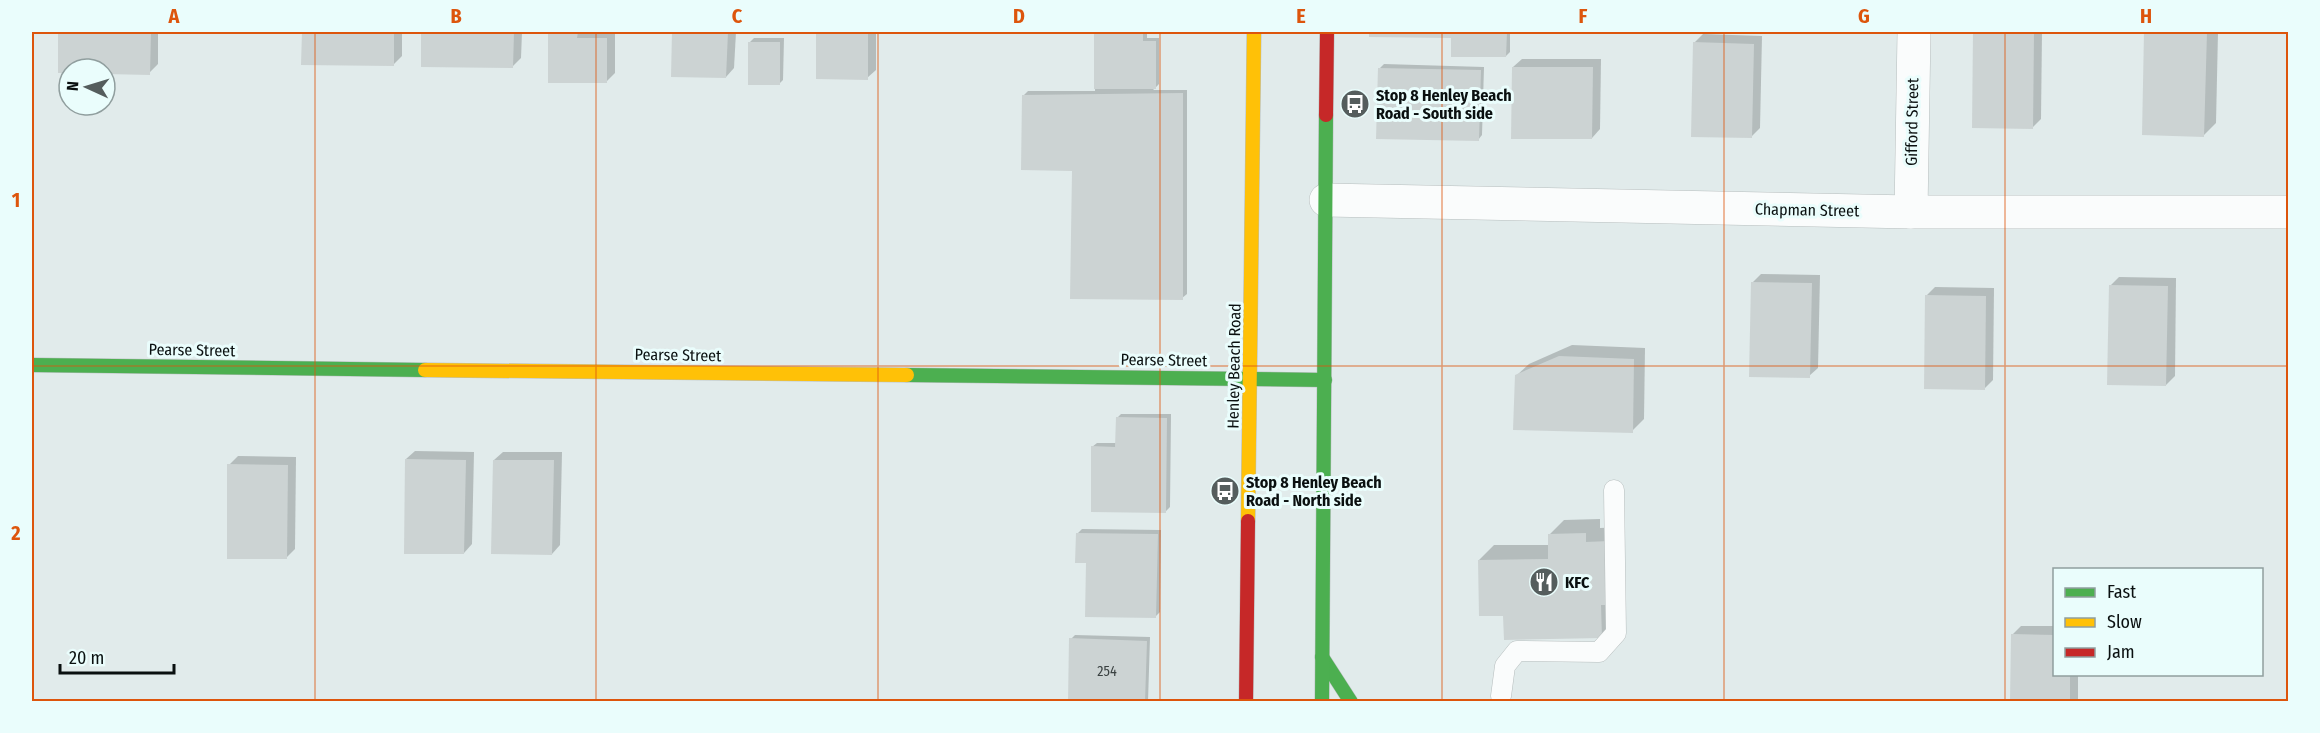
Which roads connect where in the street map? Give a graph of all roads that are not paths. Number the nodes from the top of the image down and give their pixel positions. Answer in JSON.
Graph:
{"nodes":[{"id":1,"x":1254,"y":32,"type":"edge"},
{"id":2,"x":1327,"y":32,"type":"edge"},
{"id":3,"x":1914,"y":32,"type":"edge"},
{"id":4,"x":1326,"y":200,"type":"junction"},
{"id":5,"x":1911,"y":212,"type":"junction"},
{"id":6,"x":2289,"y":212,"type":"edge"},
{"id":7,"x":32,"y":365,"type":"edge"},
{"id":8,"x":1250,"y":378,"type":"junction"},
{"id":9,"x":1325,"y":380,"type":"junction"},
{"id":10,"x":1614,"y":490,"type":"dead end"},
{"id":11,"x":1322,"y":657,"type":"junction"},
{"id":12,"x":1501,"y":696,"type":"dead end"},
{"id":13,"x":1246,"y":702,"type":"edge"},
{"id":14,"x":1322,"y":702,"type":"edge"},
{"id":15,"x":1351,"y":702,"type":"edge"}],
"edges":[{"from":1,"to":8,"type":"main road","name":"Henley Beach Road"},
{"from":2,"to":4,"type":"main road"},
{"from":3,"to":5,"type":"street","name":"Gifford Street"},
{"from":4,"to":5,"type":"street","name":"Chapman Street"},
{"from":4,"to":9,"type":"main road"},
{"from":5,"to":6,"type":"street","name":"Chapman Street"},
{"from":7,"to":8,"type":"main road","name":"Pearse Street"},
{"from":8,"to":9,"type":"main road","name":"Pearse Street"},
{"from":8,"to":13,"type":"main road","name":"Henley Beach Road"},
{"from":9,"to":11,"type":"main road"},
{"from":10,"to":12,"type":"lane"},
{"from":11,"to":14,"type":"main road"},
{"from":11,"to":15,"type":"main road"}]}
